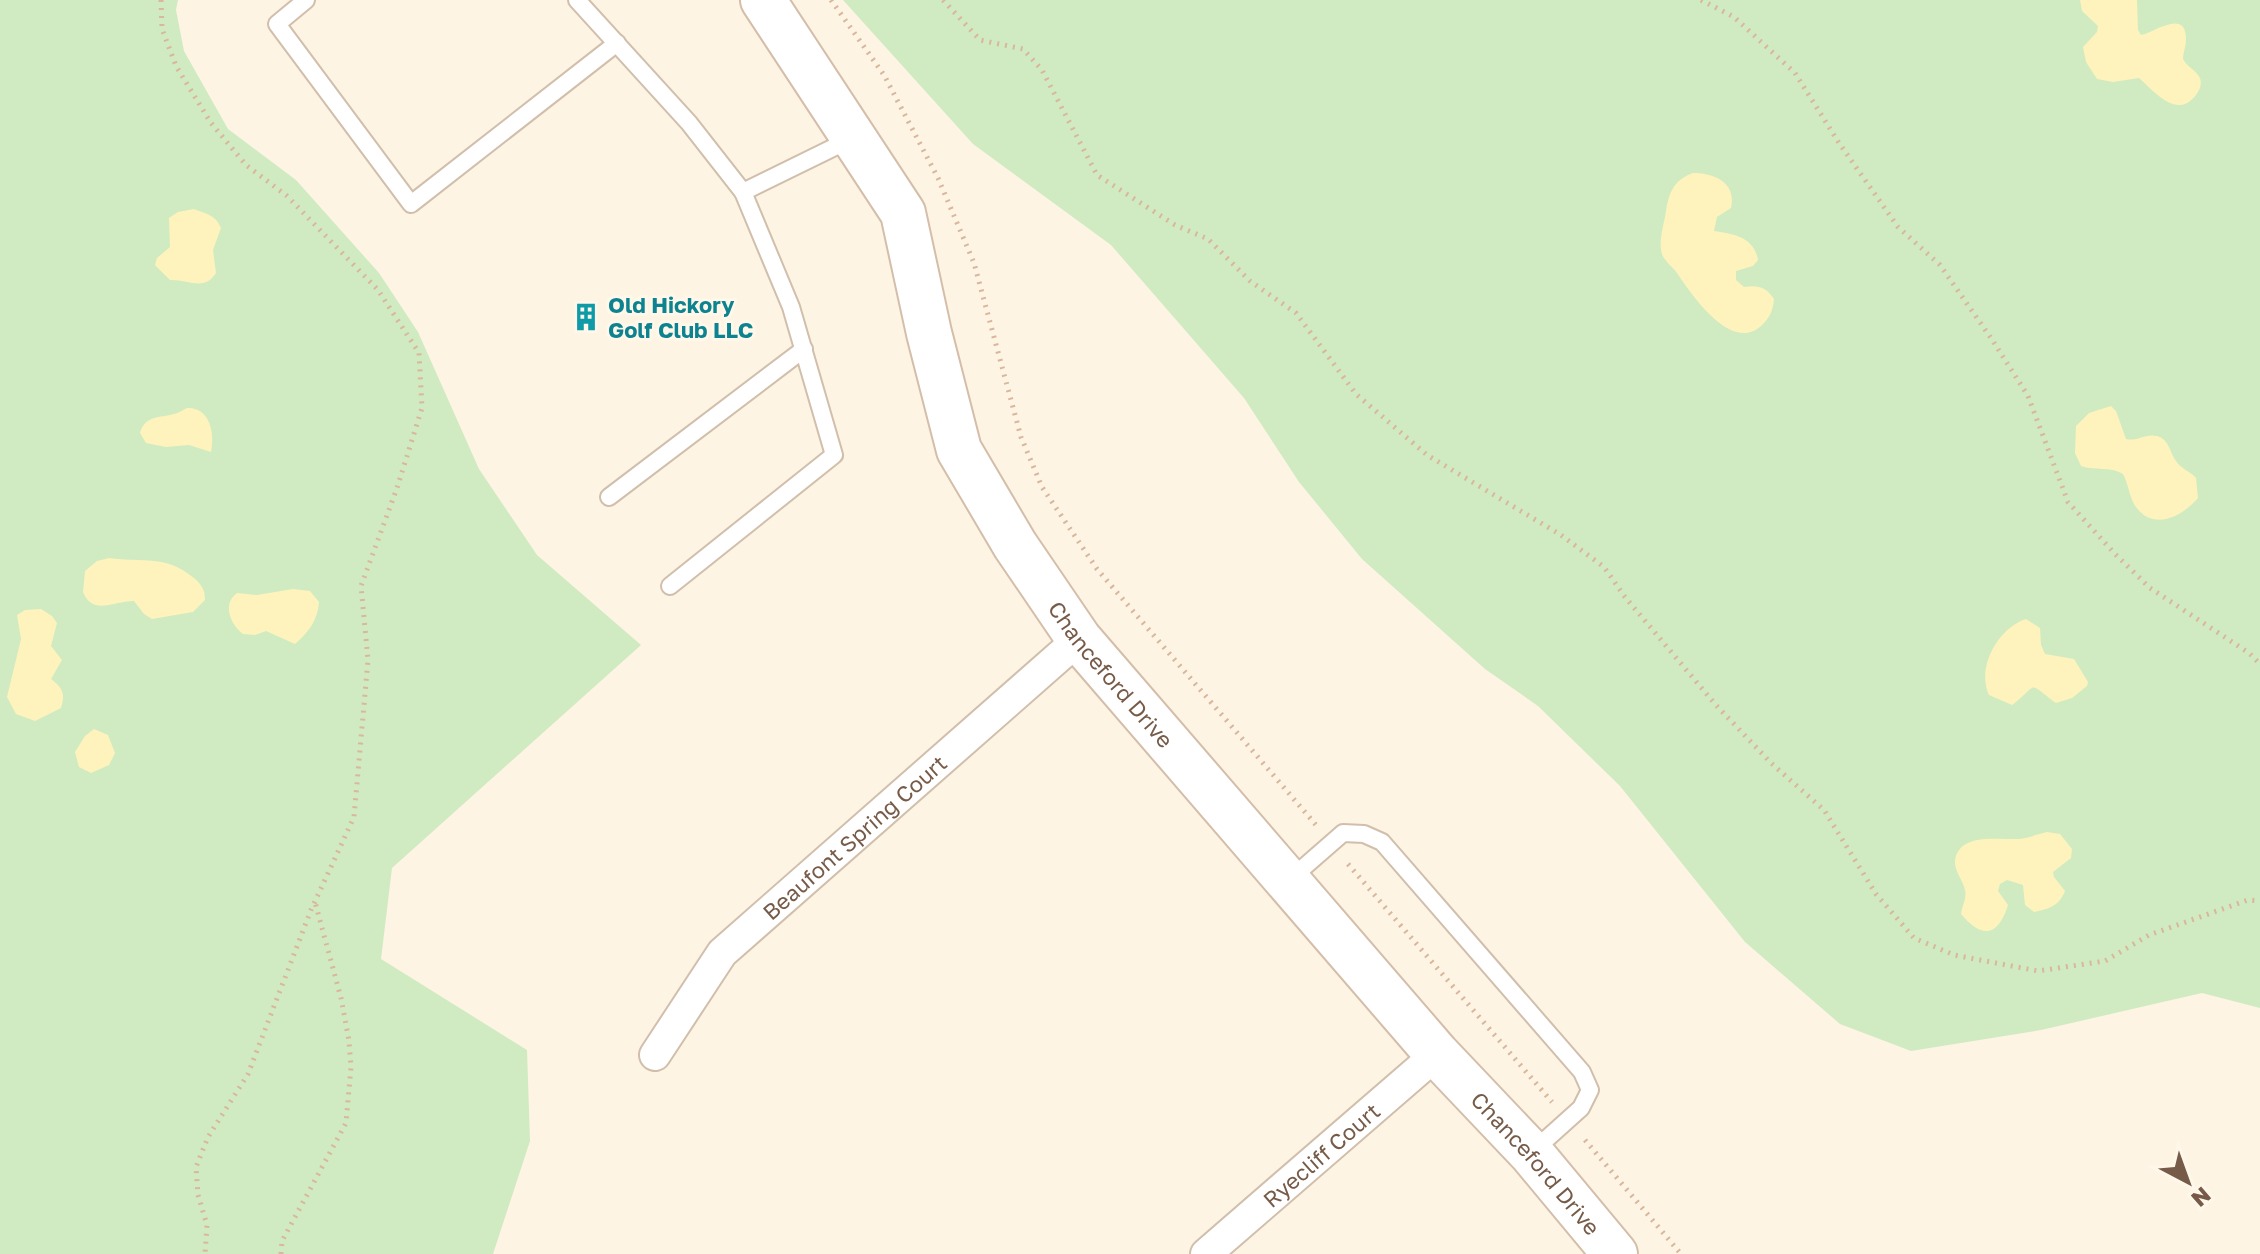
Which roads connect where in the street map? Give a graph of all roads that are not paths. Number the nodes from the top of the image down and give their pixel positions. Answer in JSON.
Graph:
{"nodes":[{"id":1,"x":306,"y":0,"type":"edge"},
{"id":2,"x":577,"y":0,"type":"edge"},
{"id":3,"x":763,"y":0,"type":"edge"},
{"id":4,"x":617,"y":43,"type":"junction"},
{"id":5,"x":854,"y":138,"type":"junction"},
{"id":6,"x":743,"y":192,"type":"junction"},
{"id":7,"x":804,"y":349,"type":"junction"},
{"id":8,"x":609,"y":497,"type":"dead end"},
{"id":9,"x":670,"y":586,"type":"dead end"},
{"id":10,"x":1079,"y":639,"type":"junction"},
{"id":11,"x":1288,"y":881,"type":"junction"},
{"id":12,"x":1437,"y":1054,"type":"junction"},
{"id":13,"x":655,"y":1055,"type":"dead end"},
{"id":14,"x":1531,"y":1153,"type":"junction"},
{"id":15,"x":1206,"y":1254,"type":"edge"},
{"id":16,"x":1615,"y":1254,"type":"edge"}],
"edges":[{"from":1,"to":4,"type":"lane"},
{"from":2,"to":4,"type":"lane"},
{"from":3,"to":5,"type":"street","name":"Chanceford Drive"},
{"from":4,"to":6,"type":"lane"},
{"from":5,"to":6,"type":"lane"},
{"from":5,"to":10,"type":"street","name":"Chanceford Drive"},
{"from":6,"to":7,"type":"lane"},
{"from":7,"to":8,"type":"lane"},
{"from":7,"to":9,"type":"lane"},
{"from":10,"to":11,"type":"street","name":"Chanceford Drive"},
{"from":10,"to":13,"type":"street","name":"Beaufont Spring Court"},
{"from":11,"to":12,"type":"street","name":"Chanceford Drive"},
{"from":11,"to":14,"type":"lane"},
{"from":12,"to":14,"type":"street","name":"Chanceford Drive"},
{"from":12,"to":15,"type":"street","name":"Ryecliff Court"},
{"from":14,"to":16,"type":"street","name":"Chanceford Drive"}]}
